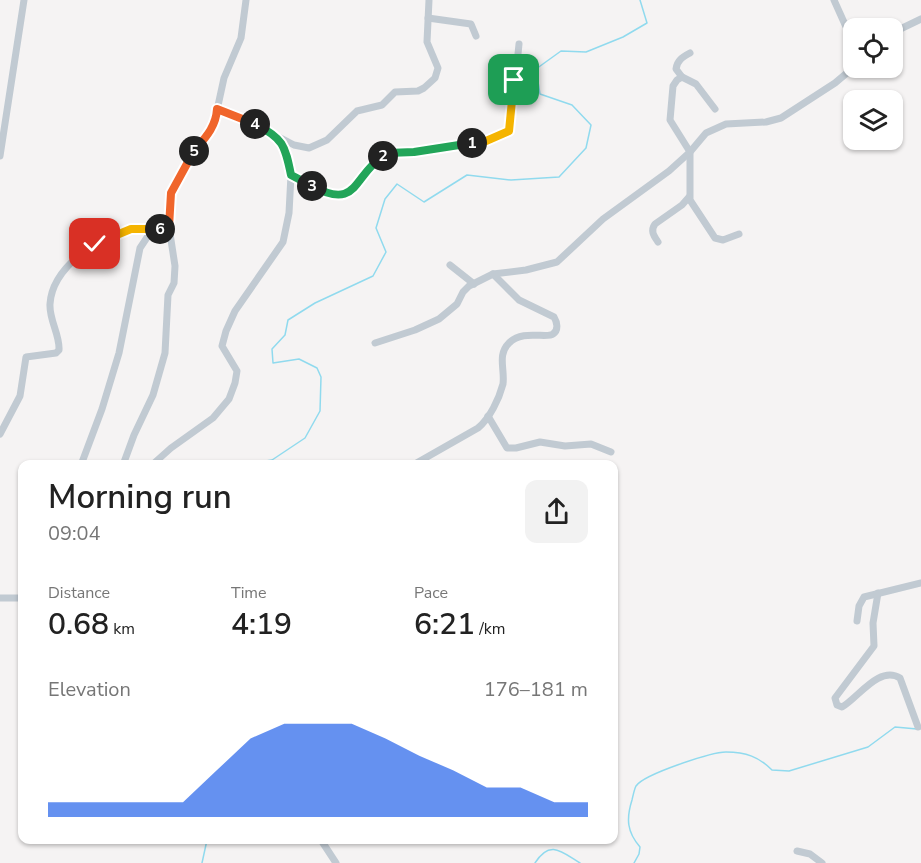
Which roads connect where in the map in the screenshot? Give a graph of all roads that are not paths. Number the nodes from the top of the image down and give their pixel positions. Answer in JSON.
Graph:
{"nodes":[{"id":1,"x":24,"y":0,"type":"edge"},
{"id":2,"x":246,"y":0,"type":"edge"},
{"id":3,"x":429,"y":0,"type":"edge"},
{"id":4,"x":834,"y":0,"type":"edge"},
{"id":5,"x":428,"y":18,"type":"junction"},
{"id":6,"x":921,"y":19,"type":"edge"},
{"id":7,"x":843,"y":20,"type":"edge"},
{"id":8,"x":903,"y":28,"type":"edge"},
{"id":9,"x":476,"y":36,"type":"dead end"},
{"id":10,"x":519,"y":44,"type":"dead end"},
{"id":11,"x":690,"y":53,"type":"dead end"},
{"id":12,"x":682,"y":77,"type":"junction"},
{"id":13,"x":843,"y":77,"type":"edge"},
{"id":14,"x":217,"y":109,"type":"junction"},
{"id":15,"x":716,"y":109,"type":"dead end"},
{"id":16,"x":276,"y":135,"type":"junction"},
{"id":17,"x":690,"y":152,"type":"junction"},
{"id":18,"x":0,"y":156,"type":"edge"},
{"id":19,"x":291,"y":175,"type":"junction"},
{"id":20,"x":689,"y":197,"type":"junction"},
{"id":21,"x":169,"y":227,"type":"junction"},
{"id":22,"x":152,"y":230,"type":"junction"},
{"id":23,"x":739,"y":234,"type":"dead end"},
{"id":24,"x":658,"y":242,"type":"dead end"},
{"id":25,"x":450,"y":265,"type":"dead end"},
{"id":26,"x":493,"y":274,"type":"junction"},
{"id":27,"x":474,"y":284,"type":"junction"},
{"id":28,"x":375,"y":343,"type":"dead end"},
{"id":29,"x":488,"y":416,"type":"junction"},
{"id":30,"x":0,"y":434,"type":"edge"},
{"id":31,"x":611,"y":452,"type":"dead end"},
{"id":32,"x":83,"y":460,"type":"edge"},
{"id":33,"x":125,"y":460,"type":"edge"},
{"id":34,"x":158,"y":460,"type":"edge"},
{"id":35,"x":422,"y":460,"type":"edge"},
{"id":36,"x":921,"y":583,"type":"edge"},
{"id":37,"x":878,"y":594,"type":"junction"},
{"id":38,"x":0,"y":598,"type":"edge"},
{"id":39,"x":18,"y":598,"type":"edge"},
{"id":40,"x":857,"y":621,"type":"dead end"},
{"id":41,"x":918,"y":727,"type":"dead end"},
{"id":42,"x":324,"y":844,"type":"edge"},
{"id":43,"x":797,"y":852,"type":"dead end"},
{"id":44,"x":336,"y":863,"type":"edge"},
{"id":45,"x":822,"y":863,"type":"edge"}],
"edges":[{"from":1,"to":18,"type":"street"},
{"from":2,"to":14,"type":"street"},
{"from":3,"to":5,"type":"street"},
{"from":4,"to":7,"type":"street"},
{"from":5,"to":9,"type":"street"},
{"from":5,"to":16,"type":"street"},
{"from":6,"to":8,"type":"street"},
{"from":10,"to":19,"type":"street"},
{"from":11,"to":12,"type":"street"},
{"from":12,"to":15,"type":"street"},
{"from":12,"to":17,"type":"street"},
{"from":13,"to":17,"type":"street"},
{"from":14,"to":16,"type":"street"},
{"from":14,"to":21,"type":"street"},
{"from":16,"to":19,"type":"street"},
{"from":17,"to":20,"type":"street"},
{"from":17,"to":26,"type":"street"},
{"from":19,"to":34,"type":"street"},
{"from":20,"to":23,"type":"street"},
{"from":20,"to":24,"type":"street"},
{"from":21,"to":22,"type":"street"},
{"from":21,"to":33,"type":"street"},
{"from":22,"to":30,"type":"street"},
{"from":22,"to":32,"type":"street"},
{"from":25,"to":27,"type":"street"},
{"from":26,"to":27,"type":"street"},
{"from":26,"to":29,"type":"street"},
{"from":27,"to":28,"type":"street"},
{"from":29,"to":31,"type":"street"},
{"from":29,"to":35,"type":"street"},
{"from":36,"to":37,"type":"street"},
{"from":37,"to":40,"type":"street"},
{"from":37,"to":41,"type":"street"},
{"from":38,"to":39,"type":"street"},
{"from":42,"to":44,"type":"street"},
{"from":43,"to":45,"type":"street"}]}
